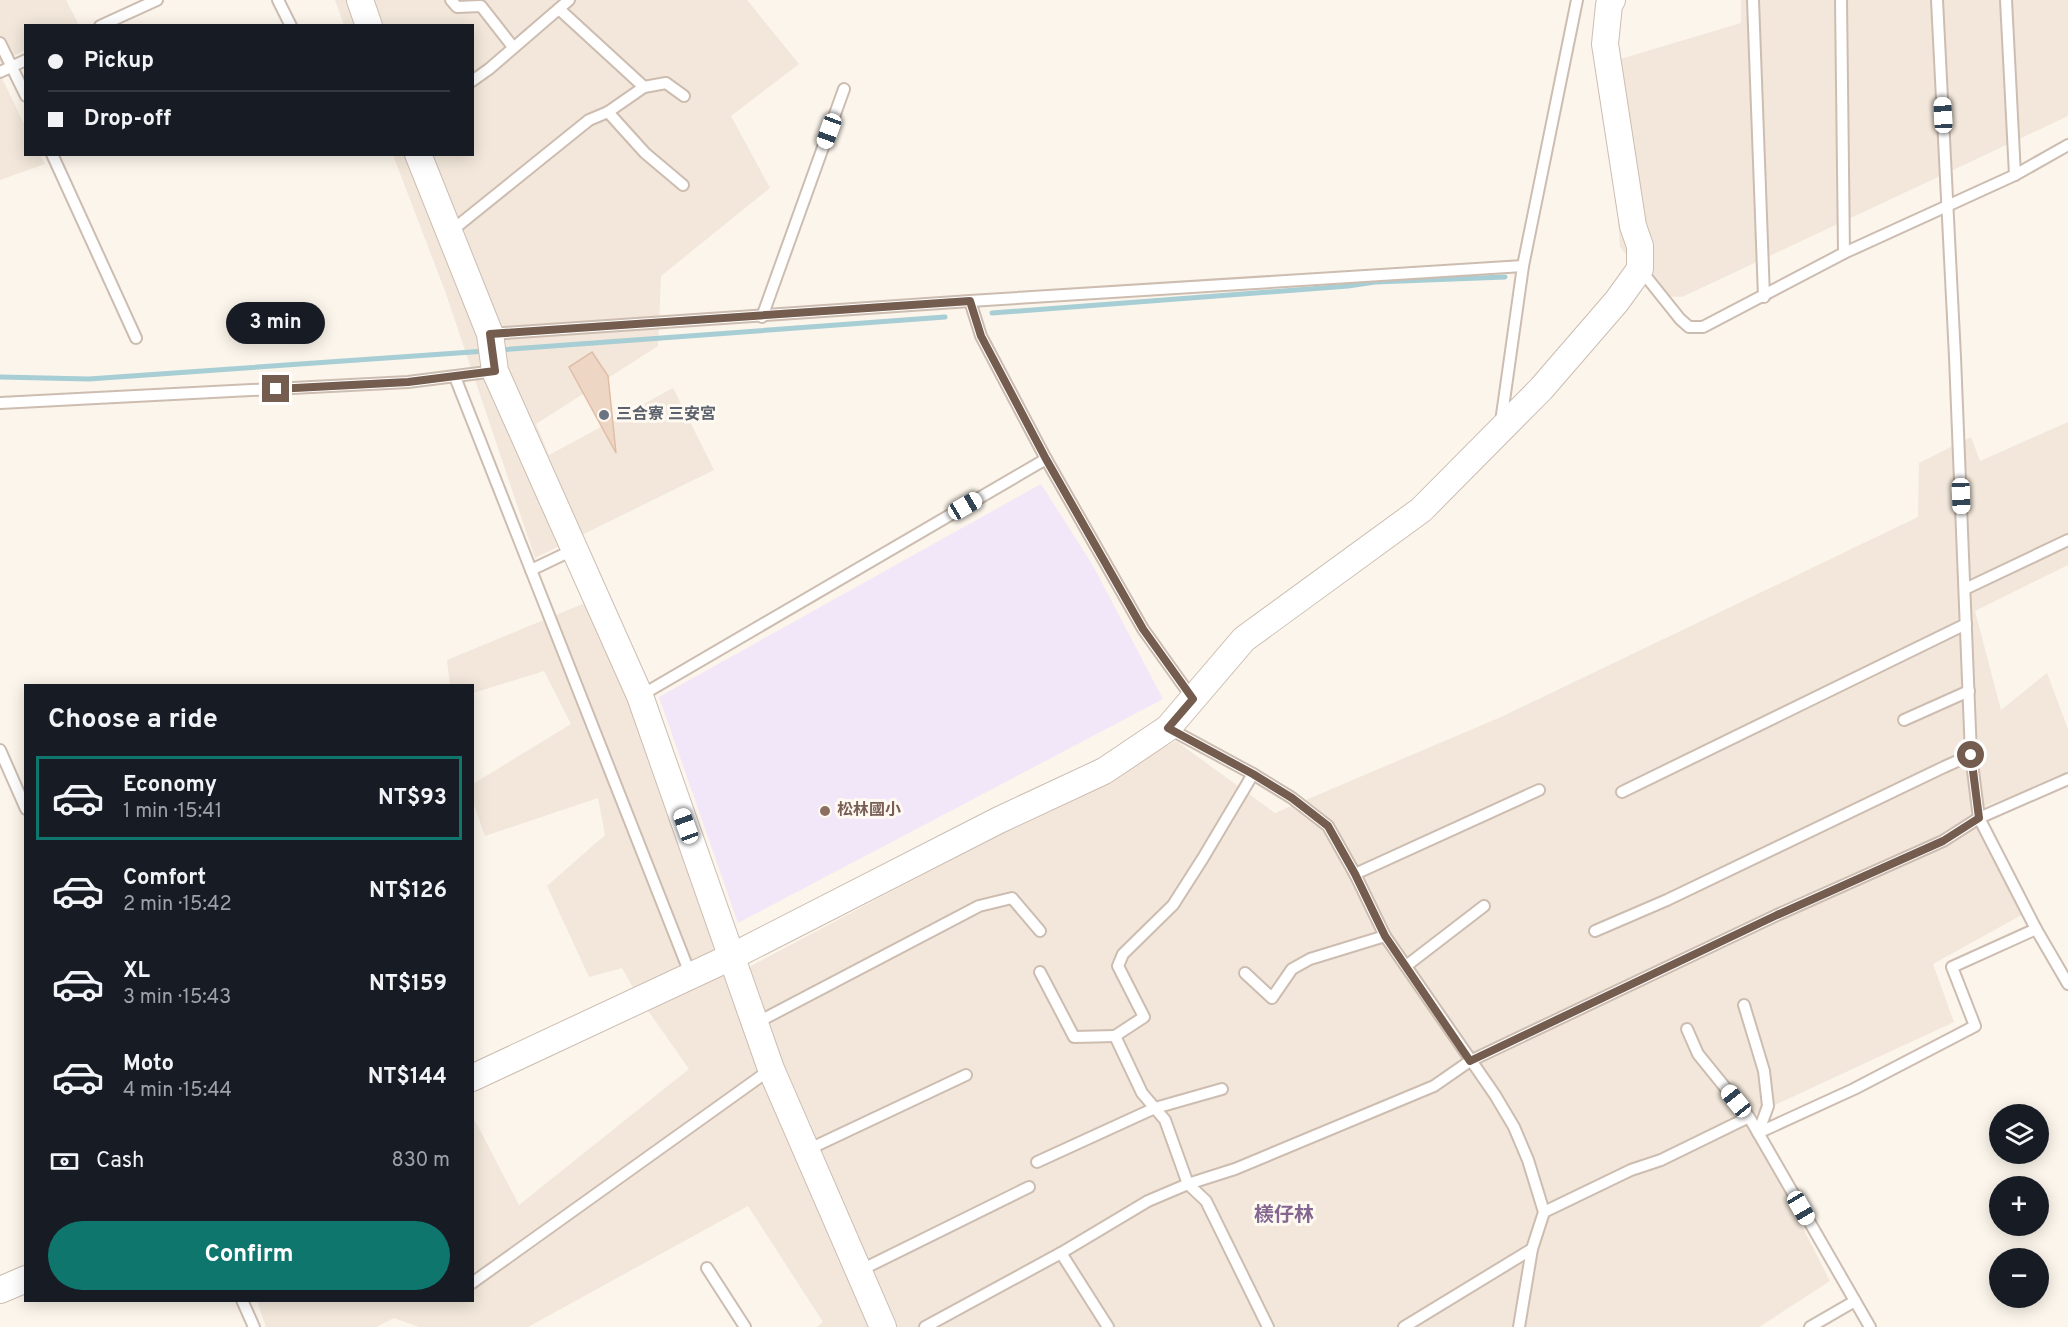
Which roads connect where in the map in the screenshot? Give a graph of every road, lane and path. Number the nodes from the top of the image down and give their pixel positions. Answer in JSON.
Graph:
{"nodes":[{"id":1,"x":157,"y":0,"type":"edge"},
{"id":2,"x":278,"y":0,"type":"edge"},
{"id":3,"x":360,"y":0,"type":"edge"},
{"id":4,"x":451,"y":0,"type":"edge"},
{"id":5,"x":569,"y":0,"type":"edge"},
{"id":6,"x":1577,"y":0,"type":"edge"},
{"id":7,"x":1612,"y":0,"type":"edge"},
{"id":8,"x":1753,"y":0,"type":"edge"},
{"id":9,"x":1840,"y":0,"type":"edge"},
{"id":10,"x":1937,"y":0,"type":"edge"},
{"id":11,"x":2006,"y":0,"type":"edge"},
{"id":12,"x":559,"y":9,"type":"junction"},
{"id":13,"x":104,"y":24,"type":"edge"},
{"id":14,"x":290,"y":24,"type":"edge"},
{"id":15,"x":368,"y":24,"type":"edge"},
{"id":16,"x":0,"y":43,"type":"edge"},
{"id":17,"x":513,"y":47,"type":"junction"},
{"id":18,"x":24,"y":61,"type":"edge"},
{"id":19,"x":12,"y":66,"type":"junction"},
{"id":20,"x":0,"y":72,"type":"edge"},
{"id":21,"x":474,"y":80,"type":"edge"},
{"id":22,"x":644,"y":87,"type":"junction"},
{"id":23,"x":844,"y":89,"type":"dead end"},
{"id":24,"x":24,"y":92,"type":"edge"},
{"id":25,"x":684,"y":96,"type":"dead end"},
{"id":26,"x":608,"y":112,"type":"junction"},
{"id":27,"x":2068,"y":145,"type":"edge"},
{"id":28,"x":53,"y":156,"type":"edge"},
{"id":29,"x":419,"y":156,"type":"edge"},
{"id":30,"x":2015,"y":175,"type":"junction"},
{"id":31,"x":683,"y":185,"type":"dead end"},
{"id":32,"x":1947,"y":207,"type":"junction"},
{"id":33,"x":449,"y":232,"type":"junction"},
{"id":34,"x":1844,"y":253,"type":"junction"},
{"id":35,"x":1523,"y":266,"type":"junction"},
{"id":36,"x":1640,"y":269,"type":"junction"},
{"id":37,"x":1764,"y":297,"type":"junction"},
{"id":38,"x":970,"y":301,"type":"junction"},
{"id":39,"x":762,"y":317,"type":"junction"},
{"id":40,"x":490,"y":334,"type":"junction"},
{"id":41,"x":136,"y":338,"type":"dead end"},
{"id":42,"x":495,"y":371,"type":"junction"},
{"id":43,"x":455,"y":377,"type":"junction"},
{"id":44,"x":0,"y":404,"type":"edge"},
{"id":45,"x":1500,"y":430,"type":"junction"},
{"id":46,"x":1046,"y":459,"type":"junction"},
{"id":47,"x":2068,"y":540,"type":"edge"},
{"id":48,"x":575,"y":549,"type":"junction"},
{"id":49,"x":531,"y":570,"type":"junction"},
{"id":50,"x":1965,"y":589,"type":"junction"},
{"id":51,"x":1966,"y":624,"type":"junction"},
{"id":52,"x":1969,"y":692,"type":"junction"},
{"id":53,"x":640,"y":696,"type":"junction"},
{"id":54,"x":1193,"y":699,"type":"junction"},
{"id":55,"x":1904,"y":720,"type":"dead end"},
{"id":56,"x":1168,"y":728,"type":"junction"},
{"id":57,"x":0,"y":750,"type":"edge"},
{"id":58,"x":1971,"y":755,"type":"junction"},
{"id":59,"x":1253,"y":774,"type":"junction"},
{"id":60,"x":2068,"y":779,"type":"edge"},
{"id":61,"x":1539,"y":790,"type":"dead end"},
{"id":62,"x":1622,"y":792,"type":"dead end"},
{"id":63,"x":24,"y":804,"type":"edge"},
{"id":64,"x":1979,"y":818,"type":"junction"},
{"id":65,"x":1355,"y":874,"type":"junction"},
{"id":66,"x":1484,"y":906,"type":"dead end"},
{"id":67,"x":2036,"y":929,"type":"junction"},
{"id":68,"x":1041,"y":931,"type":"dead end"},
{"id":69,"x":1595,"y":931,"type":"dead end"},
{"id":70,"x":1385,"y":936,"type":"junction"},
{"id":71,"x":733,"y":956,"type":"junction"},
{"id":72,"x":1406,"y":966,"type":"junction"},
{"id":73,"x":1040,"y":972,"type":"dead end"},
{"id":74,"x":1245,"y":973,"type":"dead end"},
{"id":75,"x":691,"y":976,"type":"junction"},
{"id":76,"x":2068,"y":984,"type":"edge"},
{"id":77,"x":1744,"y":1005,"type":"dead end"},
{"id":78,"x":756,"y":1023,"type":"junction"},
{"id":79,"x":1688,"y":1029,"type":"dead end"},
{"id":80,"x":1115,"y":1036,"type":"junction"},
{"id":81,"x":1470,"y":1061,"type":"junction"},
{"id":82,"x":771,"y":1069,"type":"junction"},
{"id":83,"x":966,"y":1075,"type":"dead end"},
{"id":84,"x":474,"y":1077,"type":"edge"},
{"id":85,"x":1222,"y":1089,"type":"dead end"},
{"id":86,"x":1155,"y":1108,"type":"junction"},
{"id":87,"x":1749,"y":1117,"type":"junction"},
{"id":88,"x":1758,"y":1133,"type":"junction"},
{"id":89,"x":805,"y":1151,"type":"junction"},
{"id":90,"x":1037,"y":1162,"type":"dead end"},
{"id":91,"x":1188,"y":1184,"type":"junction"},
{"id":92,"x":1029,"y":1187,"type":"dead end"},
{"id":93,"x":1544,"y":1212,"type":"junction"},
{"id":94,"x":1532,"y":1249,"type":"junction"},
{"id":95,"x":1061,"y":1253,"type":"junction"},
{"id":96,"x":706,"y":1268,"type":"dead end"},
{"id":97,"x":859,"y":1271,"type":"junction"},
{"id":98,"x":24,"y":1280,"type":"edge"},
{"id":99,"x":474,"y":1282,"type":"edge"},
{"id":100,"x":0,"y":1290,"type":"edge"},
{"id":101,"x":1855,"y":1301,"type":"junction"},
{"id":102,"x":243,"y":1302,"type":"edge"},
{"id":103,"x":254,"y":1327,"type":"edge"},
{"id":104,"x":745,"y":1327,"type":"edge"},
{"id":105,"x":883,"y":1327,"type":"edge"},
{"id":106,"x":925,"y":1327,"type":"edge"},
{"id":107,"x":1108,"y":1327,"type":"edge"},
{"id":108,"x":1268,"y":1327,"type":"edge"},
{"id":109,"x":1404,"y":1327,"type":"edge"},
{"id":110,"x":1519,"y":1327,"type":"edge"},
{"id":111,"x":1810,"y":1327,"type":"edge"},
{"id":112,"x":1870,"y":1327,"type":"edge"}],
"edges":[{"from":1,"to":13,"type":"lane"},
{"from":2,"to":14,"type":"lane"},
{"from":3,"to":15,"type":"street"},
{"from":4,"to":17,"type":"lane"},
{"from":5,"to":12,"type":"lane"},
{"from":6,"to":35,"type":"lane"},
{"from":7,"to":36,"type":"street"},
{"from":8,"to":37,"type":"lane"},
{"from":9,"to":34,"type":"lane"},
{"from":10,"to":32,"type":"lane"},
{"from":11,"to":30,"type":"lane"},
{"from":12,"to":17,"type":"lane"},
{"from":12,"to":22,"type":"lane"},
{"from":16,"to":19,"type":"lane"},
{"from":17,"to":21,"type":"lane"},
{"from":18,"to":19,"type":"lane"},
{"from":19,"to":20,"type":"lane"},
{"from":19,"to":24,"type":"lane"},
{"from":22,"to":25,"type":"lane"},
{"from":22,"to":26,"type":"lane"},
{"from":23,"to":39,"type":"lane"},
{"from":26,"to":31,"type":"lane"},
{"from":26,"to":33,"type":"lane"},
{"from":27,"to":30,"type":"lane"},
{"from":28,"to":41,"type":"lane"},
{"from":29,"to":33,"type":"street"},
{"from":30,"to":32,"type":"lane"},
{"from":32,"to":34,"type":"lane"},
{"from":32,"to":50,"type":"lane"},
{"from":33,"to":40,"type":"street"},
{"from":34,"to":37,"type":"lane"},
{"from":35,"to":38,"type":"lane"},
{"from":35,"to":45,"type":"lane"},
{"from":36,"to":37,"type":"lane"},
{"from":36,"to":45,"type":"street"},
{"from":38,"to":39,"type":"lane"},
{"from":38,"to":46,"type":"lane"},
{"from":39,"to":40,"type":"lane"},
{"from":40,"to":42,"type":"street"},
{"from":42,"to":43,"type":"lane"},
{"from":42,"to":48,"type":"street"},
{"from":43,"to":44,"type":"lane"},
{"from":43,"to":49,"type":"lane"},
{"from":45,"to":54,"type":"street"},
{"from":46,"to":53,"type":"lane"},
{"from":46,"to":54,"type":"lane"},
{"from":47,"to":50,"type":"lane"},
{"from":48,"to":49,"type":"lane"},
{"from":48,"to":53,"type":"street"},
{"from":49,"to":75,"type":"lane"},
{"from":50,"to":51,"type":"lane"},
{"from":51,"to":52,"type":"lane"},
{"from":51,"to":62,"type":"lane"},
{"from":52,"to":55,"type":"lane"},
{"from":52,"to":58,"type":"lane"},
{"from":53,"to":71,"type":"street"},
{"from":54,"to":56,"type":"street"},
{"from":56,"to":59,"type":"lane"},
{"from":56,"to":71,"type":"street"},
{"from":57,"to":63,"type":"lane"},
{"from":58,"to":64,"type":"lane"},
{"from":58,"to":69,"type":"lane"},
{"from":59,"to":65,"type":"lane"},
{"from":59,"to":80,"type":"lane"},
{"from":60,"to":64,"type":"lane"},
{"from":61,"to":65,"type":"lane"},
{"from":64,"to":67,"type":"lane"},
{"from":64,"to":81,"type":"lane"},
{"from":65,"to":70,"type":"lane"},
{"from":66,"to":72,"type":"lane"},
{"from":67,"to":76,"type":"lane"},
{"from":67,"to":88,"type":"lane"},
{"from":68,"to":78,"type":"lane"},
{"from":70,"to":72,"type":"lane"},
{"from":70,"to":74,"type":"lane"},
{"from":71,"to":75,"type":"street"},
{"from":71,"to":78,"type":"street"},
{"from":72,"to":81,"type":"lane"},
{"from":73,"to":80,"type":"lane"},
{"from":75,"to":84,"type":"street"},
{"from":77,"to":88,"type":"lane"},
{"from":78,"to":82,"type":"street"},
{"from":79,"to":87,"type":"lane"},
{"from":80,"to":86,"type":"lane"},
{"from":81,"to":91,"type":"lane"},
{"from":81,"to":93,"type":"lane"},
{"from":82,"to":89,"type":"street"},
{"from":82,"to":99,"type":"lane"},
{"from":83,"to":89,"type":"lane"},
{"from":85,"to":86,"type":"lane"},
{"from":86,"to":90,"type":"lane"},
{"from":86,"to":91,"type":"lane"},
{"from":87,"to":88,"type":"lane"},
{"from":87,"to":93,"type":"lane"},
{"from":88,"to":101,"type":"lane"},
{"from":89,"to":97,"type":"street"},
{"from":91,"to":95,"type":"lane"},
{"from":91,"to":108,"type":"lane"},
{"from":92,"to":97,"type":"lane"},
{"from":93,"to":94,"type":"lane"},
{"from":94,"to":109,"type":"lane"},
{"from":94,"to":110,"type":"lane"},
{"from":95,"to":106,"type":"lane"},
{"from":95,"to":107,"type":"lane"},
{"from":96,"to":104,"type":"lane"},
{"from":97,"to":105,"type":"street"},
{"from":98,"to":100,"type":"street"},
{"from":101,"to":111,"type":"lane"},
{"from":101,"to":112,"type":"lane"},
{"from":102,"to":103,"type":"lane"}]}
